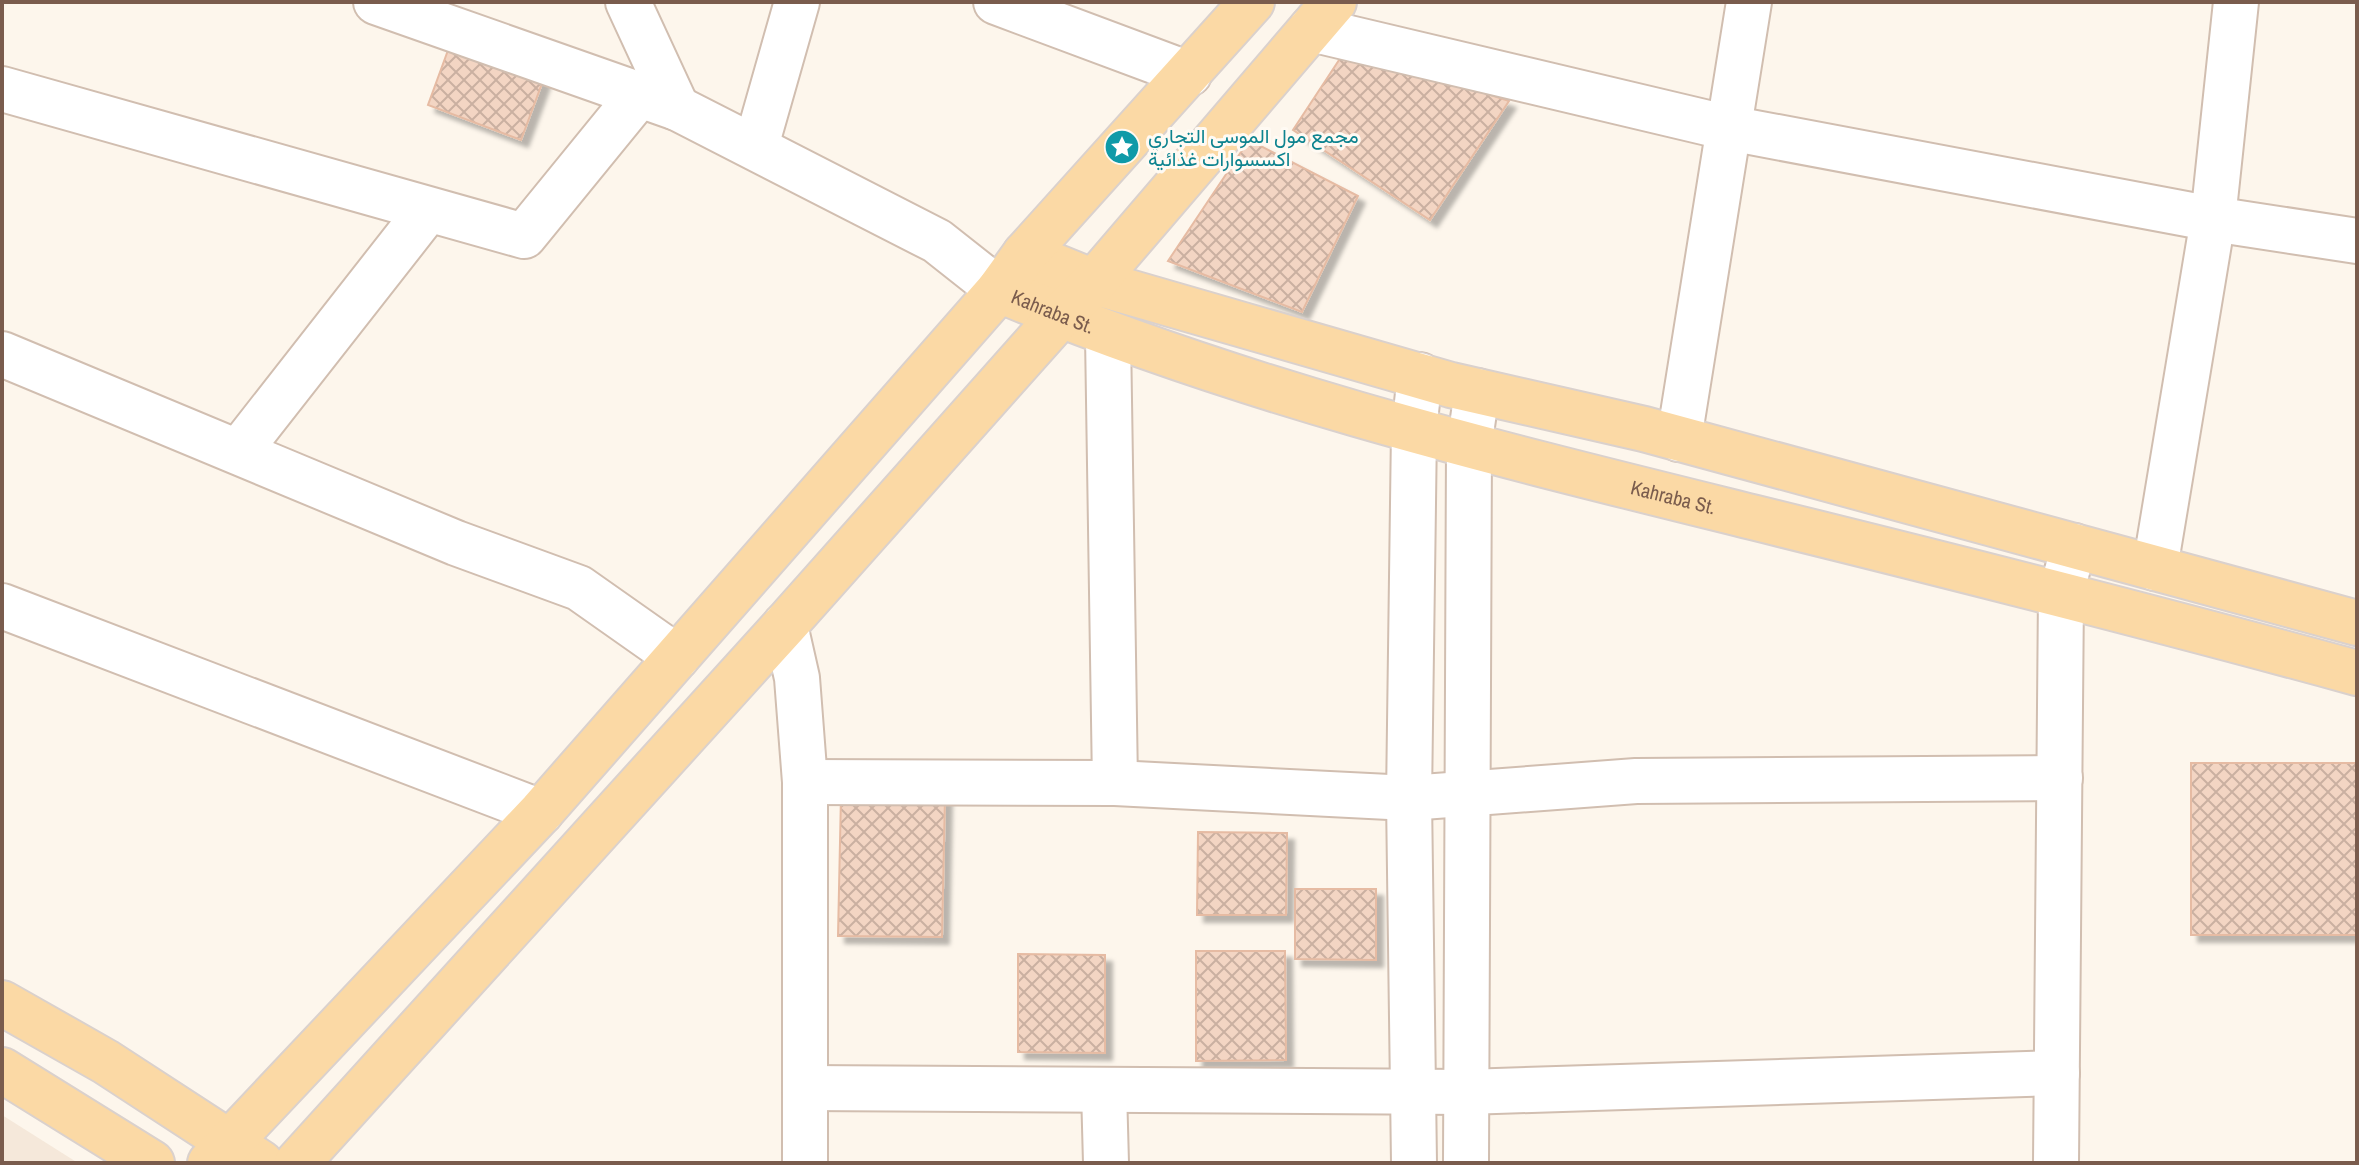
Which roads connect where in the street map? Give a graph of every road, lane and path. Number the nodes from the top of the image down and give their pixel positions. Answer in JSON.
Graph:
{"nodes":[{"id":1,"x":376,"y":2,"type":"edge"},
{"id":2,"x":628,"y":2,"type":"edge"},
{"id":3,"x":797,"y":2,"type":"edge"},
{"id":4,"x":996,"y":2,"type":"edge"},
{"id":5,"x":1252,"y":2,"type":"edge"},
{"id":6,"x":1749,"y":2,"type":"edge"},
{"id":7,"x":2236,"y":2,"type":"edge"},
{"id":8,"x":1322,"y":16,"type":"edge"},
{"id":9,"x":1189,"y":74,"type":"junction"},
{"id":10,"x":2,"y":89,"type":"edge"},
{"id":11,"x":658,"y":101,"type":"junction"},
{"id":12,"x":1729,"y":128,"type":"junction"},
{"id":13,"x":756,"y":146,"type":"junction"},
{"id":14,"x":427,"y":211,"type":"junction"},
{"id":15,"x":2213,"y":219,"type":"junction"},
{"id":16,"x":937,"y":241,"type":"junction"},
{"id":17,"x":2357,"y":241,"type":"edge"},
{"id":18,"x":1025,"y":254,"type":"junction"},
{"id":19,"x":1094,"y":282,"type":"junction"},
{"id":20,"x":999,"y":290,"type":"junction"},
{"id":21,"x":1060,"y":316,"type":"junction"},
{"id":22,"x":1108,"y":336,"type":"junction"},
{"id":23,"x":2,"y":354,"type":"edge"},
{"id":24,"x":1420,"y":375,"type":"junction"},
{"id":25,"x":1477,"y":391,"type":"junction"},
{"id":26,"x":1414,"y":430,"type":"junction"},
{"id":27,"x":1679,"y":439,"type":"junction"},
{"id":28,"x":1469,"y":447,"type":"junction"},
{"id":29,"x":239,"y":451,"type":"junction"},
{"id":30,"x":2074,"y":546,"type":"junction"},
{"id":31,"x":2155,"y":568,"type":"junction"},
{"id":32,"x":2061,"y":593,"type":"junction"},
{"id":33,"x":2,"y":606,"type":"edge"},
{"id":34,"x":2357,"y":623,"type":"edge"},
{"id":35,"x":785,"y":625,"type":"junction"},
{"id":36,"x":677,"y":657,"type":"junction"},
{"id":37,"x":2357,"y":673,"type":"edge"},
{"id":38,"x":2060,"y":778,"type":"junction"},
{"id":39,"x":805,"y":782,"type":"junction"},
{"id":40,"x":1115,"y":783,"type":"junction"},
{"id":41,"x":1469,"y":795,"type":"junction"},
{"id":42,"x":1409,"y":798,"type":"junction"},
{"id":43,"x":541,"y":812,"type":"junction"},
{"id":44,"x":2,"y":1003,"type":"edge"},
{"id":45,"x":2,"y":1070,"type":"edge"},
{"id":46,"x":2057,"y":1073,"type":"junction"},
{"id":47,"x":805,"y":1088,"type":"junction"},
{"id":48,"x":1104,"y":1090,"type":"junction"},
{"id":49,"x":1413,"y":1091,"type":"junction"},
{"id":50,"x":1466,"y":1092,"type":"junction"},
{"id":51,"x":234,"y":1155,"type":"edge"},
{"id":52,"x":152,"y":1163,"type":"edge"},
{"id":53,"x":297,"y":1163,"type":"edge"},
{"id":54,"x":805,"y":1163,"type":"edge"},
{"id":55,"x":1106,"y":1163,"type":"edge"},
{"id":56,"x":1414,"y":1163,"type":"edge"},
{"id":57,"x":1466,"y":1163,"type":"edge"},
{"id":58,"x":2056,"y":1163,"type":"edge"}],
"edges":[{"from":1,"to":11,"type":"street"},
{"from":2,"to":11,"type":"street"},
{"from":3,"to":13,"type":"street"},
{"from":4,"to":9,"type":"street"},
{"from":5,"to":9,"type":"main road"},
{"from":6,"to":12,"type":"street"},
{"from":7,"to":15,"type":"street"},
{"from":8,"to":12,"type":"street"},
{"from":8,"to":19,"type":"main road"},
{"from":9,"to":18,"type":"main road"},
{"from":10,"to":14,"type":"street"},
{"from":11,"to":13,"type":"street"},
{"from":11,"to":14,"type":"street"},
{"from":12,"to":15,"type":"street"},
{"from":12,"to":27,"type":"street"},
{"from":13,"to":16,"type":"street"},
{"from":14,"to":29,"type":"street"},
{"from":15,"to":17,"type":"street"},
{"from":15,"to":31,"type":"street"},
{"from":16,"to":18,"type":"street"},
{"from":16,"to":20,"type":"street"},
{"from":18,"to":19,"type":"main road"},
{"from":18,"to":20,"type":"main road"},
{"from":19,"to":21,"type":"main road"},
{"from":19,"to":24,"type":"main road"},
{"from":20,"to":21,"type":"main road","name":"Kahraba St."},
{"from":20,"to":36,"type":"main road"},
{"from":21,"to":22,"type":"main road","name":"Kahraba St."},
{"from":21,"to":35,"type":"main road"},
{"from":22,"to":26,"type":"main road","name":"Kahraba St."},
{"from":22,"to":40,"type":"street"},
{"from":23,"to":29,"type":"street"},
{"from":24,"to":25,"type":"main road"},
{"from":24,"to":26,"type":"street"},
{"from":25,"to":27,"type":"main road"},
{"from":25,"to":28,"type":"street"},
{"from":26,"to":28,"type":"main road","name":"Kahraba St."},
{"from":26,"to":42,"type":"street"},
{"from":27,"to":30,"type":"main road"},
{"from":28,"to":32,"type":"main road","name":"Kahraba St."},
{"from":28,"to":41,"type":"street"},
{"from":29,"to":36,"type":"street"},
{"from":30,"to":31,"type":"main road"},
{"from":30,"to":32,"type":"street"},
{"from":31,"to":34,"type":"main road"},
{"from":32,"to":37,"type":"main road","name":"Kahraba St."},
{"from":32,"to":38,"type":"street"},
{"from":33,"to":43,"type":"street"},
{"from":35,"to":39,"type":"street"},
{"from":35,"to":53,"type":"main road"},
{"from":36,"to":43,"type":"main road"},
{"from":38,"to":41,"type":"street"},
{"from":38,"to":46,"type":"street"},
{"from":39,"to":40,"type":"street"},
{"from":39,"to":47,"type":"street"},
{"from":40,"to":42,"type":"street"},
{"from":41,"to":42,"type":"street"},
{"from":41,"to":50,"type":"street"},
{"from":42,"to":49,"type":"street"},
{"from":43,"to":51,"type":"main road"},
{"from":44,"to":51,"type":"main road"},
{"from":45,"to":52,"type":"main road"},
{"from":46,"to":50,"type":"street"},
{"from":46,"to":58,"type":"street"},
{"from":47,"to":48,"type":"street"},
{"from":47,"to":54,"type":"street"},
{"from":48,"to":49,"type":"street"},
{"from":48,"to":55,"type":"street"},
{"from":49,"to":50,"type":"street"},
{"from":49,"to":56,"type":"street"},
{"from":50,"to":57,"type":"street"}]}
